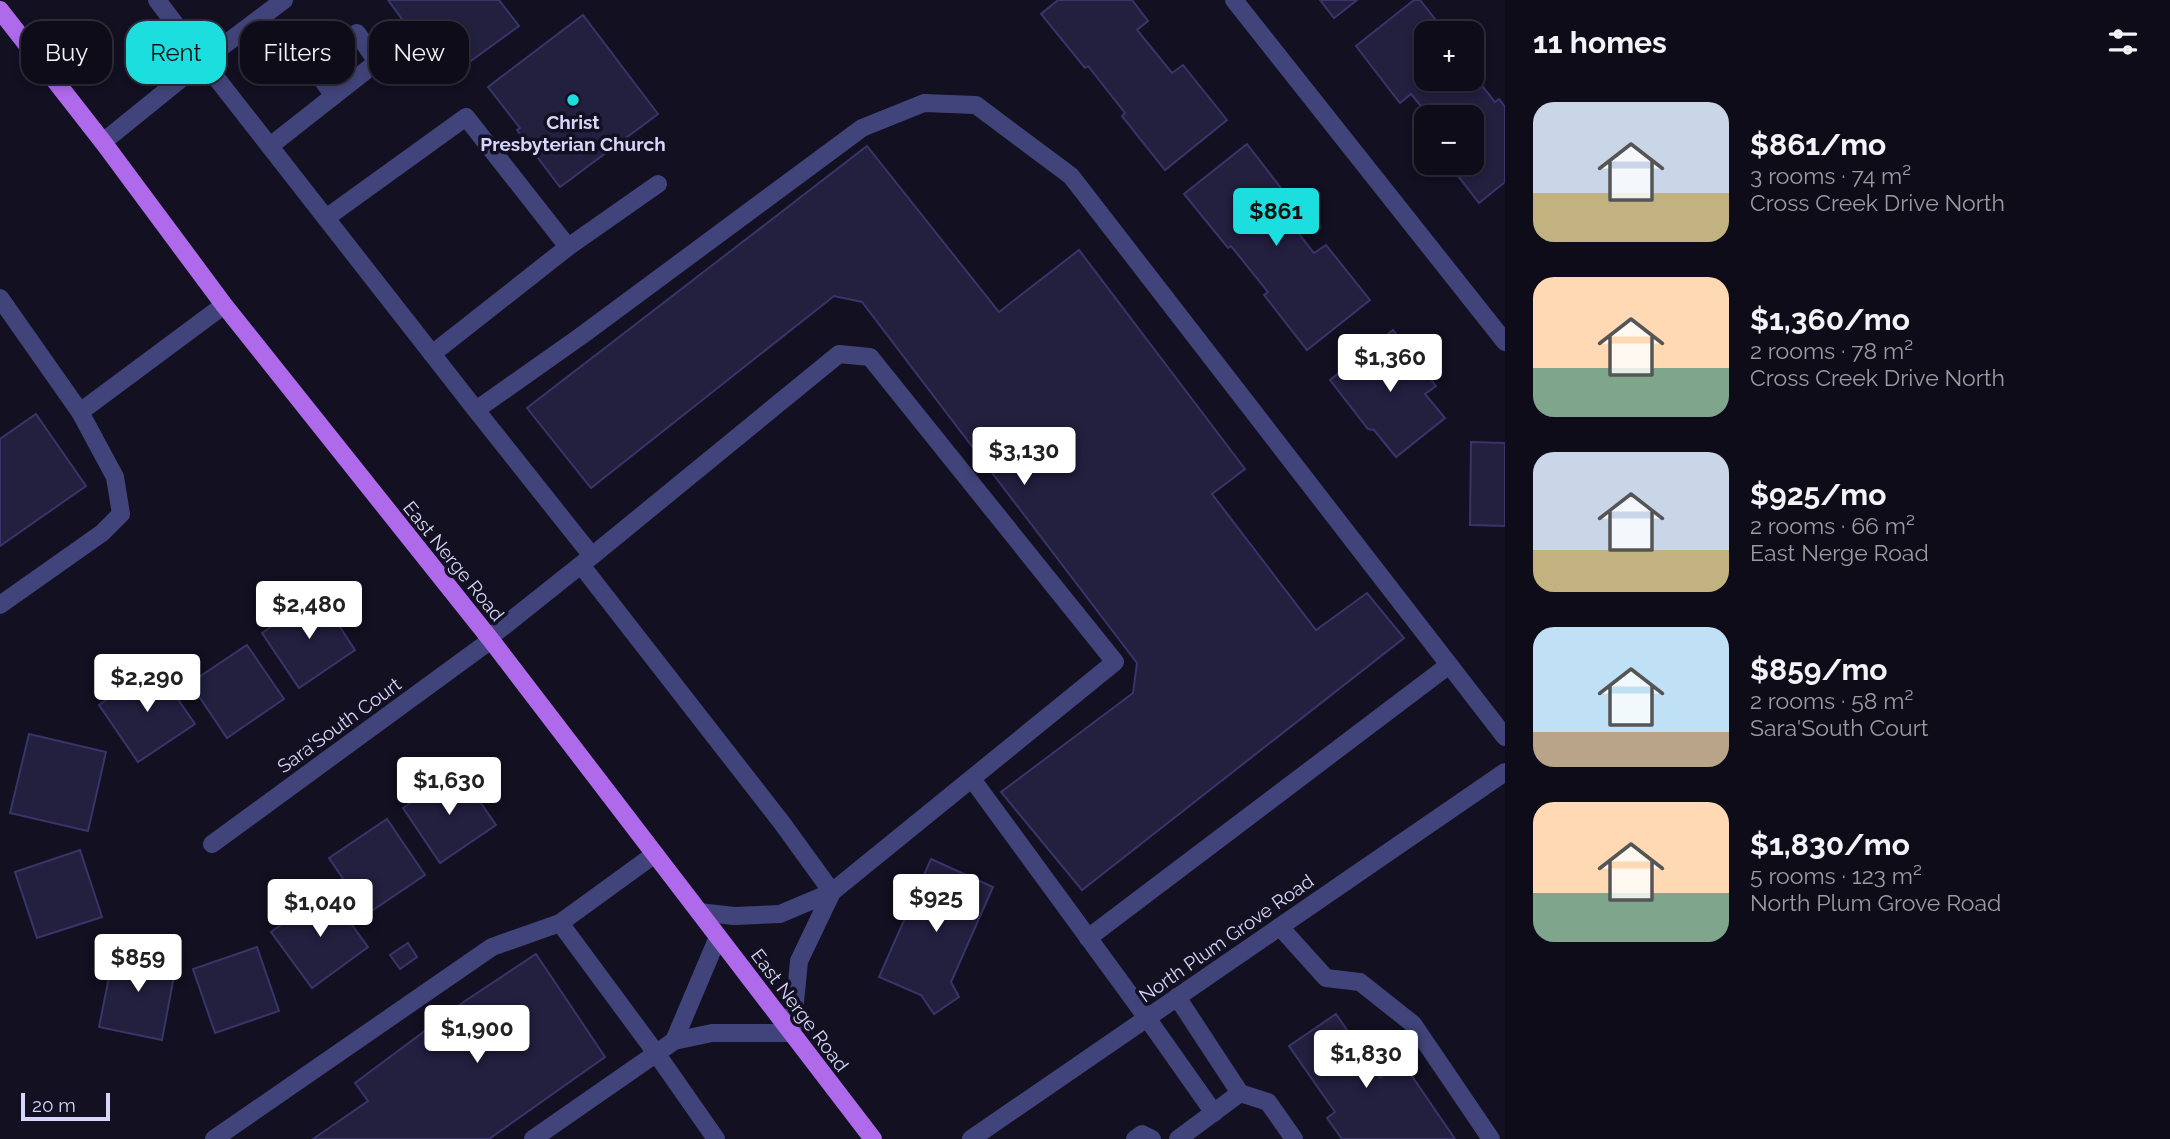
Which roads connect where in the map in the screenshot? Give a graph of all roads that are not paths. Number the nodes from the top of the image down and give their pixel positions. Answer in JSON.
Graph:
{"nodes":[{"id":1,"x":156,"y":0,"type":"edge"},
{"id":2,"x":284,"y":0,"type":"edge"},
{"id":3,"x":1234,"y":0,"type":"edge"},
{"id":4,"x":0,"y":10,"type":"edge"},
{"id":5,"x":172,"y":21,"type":"edge"},
{"id":6,"x":226,"y":44,"type":"edge"},
{"id":7,"x":175,"y":84,"type":"edge"},
{"id":8,"x":221,"y":84,"type":"edge"},
{"id":9,"x":334,"y":96,"type":"dead end"},
{"id":10,"x":103,"y":142,"type":"junction"},
{"id":11,"x":270,"y":146,"type":"junction"},
{"id":12,"x":658,"y":184,"type":"dead end"},
{"id":13,"x":327,"y":218,"type":"junction"},
{"id":14,"x":568,"y":247,"type":"junction"},
{"id":15,"x":2,"y":304,"type":"edge"},
{"id":16,"x":224,"y":305,"type":"junction"},
{"id":17,"x":1505,"y":342,"type":"edge"},
{"id":18,"x":432,"y":354,"type":"junction"},
{"id":19,"x":476,"y":410,"type":"junction"},
{"id":20,"x":80,"y":412,"type":"junction"},
{"id":21,"x":587,"y":561,"type":"junction"},
{"id":22,"x":0,"y":605,"type":"edge"},
{"id":23,"x":490,"y":639,"type":"junction"},
{"id":24,"x":1450,"y":665,"type":"junction"},
{"id":25,"x":1505,"y":737,"type":"edge"},
{"id":26,"x":1505,"y":772,"type":"edge"},
{"id":27,"x":972,"y":779,"type":"junction"},
{"id":28,"x":212,"y":844,"type":"dead end"},
{"id":29,"x":655,"y":854,"type":"junction"},
{"id":30,"x":832,"y":892,"type":"junction"},
{"id":31,"x":699,"y":912,"type":"junction"},
{"id":32,"x":560,"y":923,"type":"junction"},
{"id":33,"x":1280,"y":927,"type":"junction"},
{"id":34,"x":718,"y":937,"type":"junction"},
{"id":35,"x":1088,"y":938,"type":"junction"},
{"id":36,"x":1177,"y":997,"type":"junction"},
{"id":37,"x":1147,"y":1018,"type":"junction"},
{"id":38,"x":792,"y":1033,"type":"junction"},
{"id":39,"x":674,"y":1041,"type":"junction"},
{"id":40,"x":656,"y":1053,"type":"junction"},
{"id":41,"x":1240,"y":1093,"type":"junction"},
{"id":42,"x":1214,"y":1113,"type":"junction"},
{"id":43,"x":214,"y":1139,"type":"edge"},
{"id":44,"x":533,"y":1139,"type":"edge"},
{"id":45,"x":716,"y":1139,"type":"edge"},
{"id":46,"x":873,"y":1139,"type":"edge"},
{"id":47,"x":971,"y":1139,"type":"edge"},
{"id":48,"x":1135,"y":1139,"type":"edge"},
{"id":49,"x":1152,"y":1139,"type":"edge"},
{"id":50,"x":1178,"y":1139,"type":"edge"},
{"id":51,"x":1294,"y":1139,"type":"edge"},
{"id":52,"x":1491,"y":1139,"type":"edge"}],
"edges":[{"from":1,"to":5,"type":"street"},
{"from":2,"to":6,"type":"street"},
{"from":3,"to":17,"type":"street"},
{"from":4,"to":10,"type":"main road","name":"East Nerge Road"},
{"from":7,"to":10,"type":"street"},
{"from":8,"to":11,"type":"street"},
{"from":9,"to":11,"type":"street"},
{"from":10,"to":16,"type":"main road","name":"East Nerge Road"},
{"from":11,"to":13,"type":"street"},
{"from":12,"to":14,"type":"street"},
{"from":13,"to":14,"type":"street"},
{"from":13,"to":18,"type":"street"},
{"from":14,"to":18,"type":"street"},
{"from":15,"to":20,"type":"street"},
{"from":16,"to":20,"type":"street"},
{"from":16,"to":23,"type":"main road","name":"East Nerge Road"},
{"from":18,"to":19,"type":"street"},
{"from":19,"to":21,"type":"street"},
{"from":19,"to":24,"type":"street"},
{"from":20,"to":22,"type":"street"},
{"from":21,"to":23,"type":"street","name":"Sara'South Court"},
{"from":21,"to":27,"type":"street","name":"Sara'South Court"},
{"from":21,"to":30,"type":"street"},
{"from":23,"to":28,"type":"street","name":"Sara'South Court"},
{"from":23,"to":29,"type":"main road","name":"East Nerge Road"},
{"from":24,"to":25,"type":"street"},
{"from":24,"to":35,"type":"street"},
{"from":26,"to":33,"type":"street","name":"North Plum Grove Road"},
{"from":27,"to":30,"type":"street"},
{"from":27,"to":35,"type":"street"},
{"from":29,"to":31,"type":"main road","name":"East Nerge Road"},
{"from":29,"to":32,"type":"street"},
{"from":30,"to":31,"type":"street"},
{"from":30,"to":38,"type":"street"},
{"from":31,"to":34,"type":"main road","name":"East Nerge Road"},
{"from":32,"to":40,"type":"street"},
{"from":32,"to":43,"type":"street"},
{"from":33,"to":36,"type":"street","name":"North Plum Grove Road"},
{"from":33,"to":52,"type":"street"},
{"from":34,"to":38,"type":"main road","name":"East Nerge Road"},
{"from":34,"to":39,"type":"street"},
{"from":35,"to":37,"type":"street"},
{"from":36,"to":37,"type":"street","name":"North Plum Grove Road"},
{"from":36,"to":41,"type":"street"},
{"from":37,"to":42,"type":"street"},
{"from":37,"to":47,"type":"street","name":"North Plum Grove Road"},
{"from":38,"to":39,"type":"street"},
{"from":38,"to":46,"type":"main road","name":"East Nerge Road"},
{"from":39,"to":40,"type":"street"},
{"from":40,"to":44,"type":"street"},
{"from":40,"to":45,"type":"street"},
{"from":41,"to":42,"type":"street"},
{"from":41,"to":51,"type":"street"},
{"from":42,"to":50,"type":"street"},
{"from":48,"to":49,"type":"street"}]}
